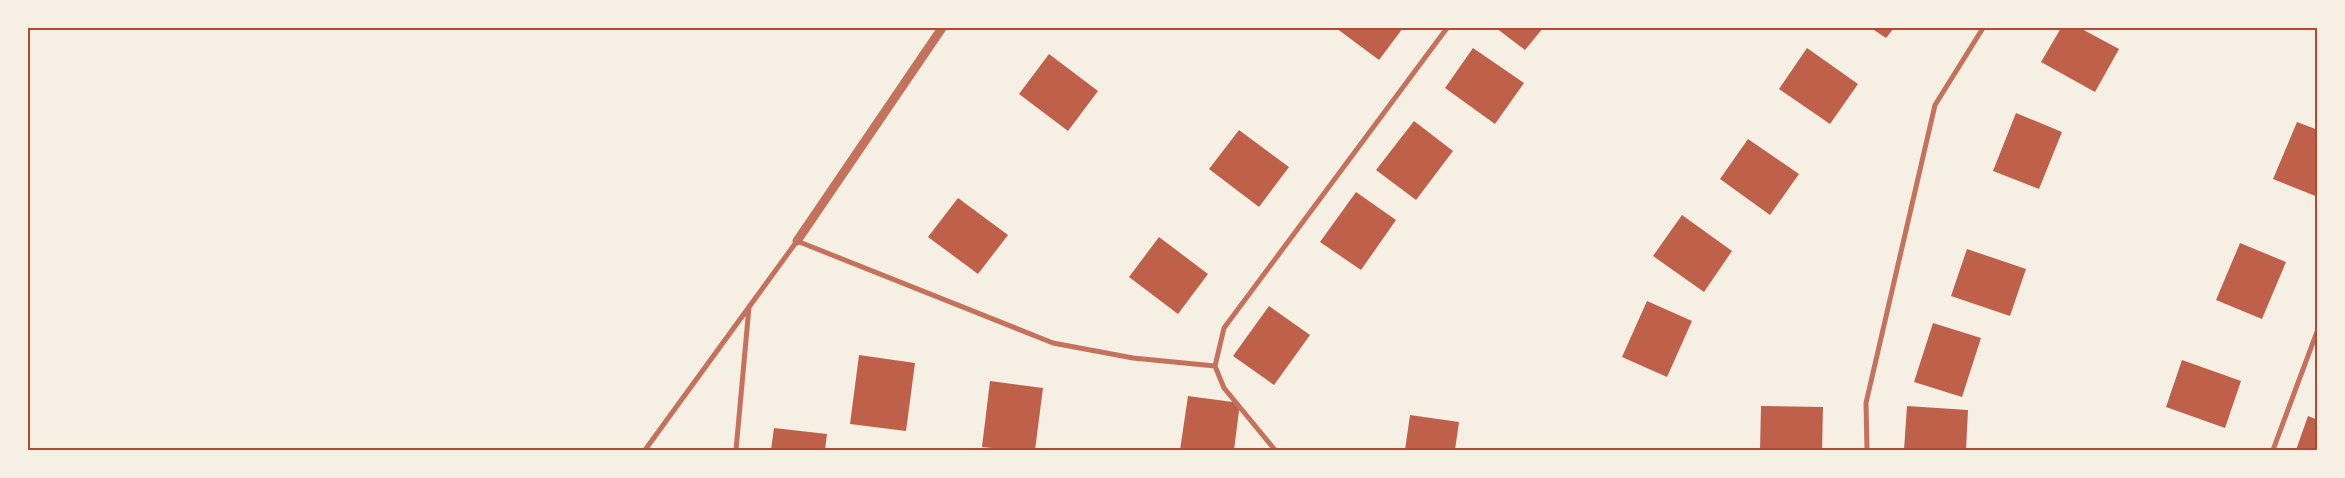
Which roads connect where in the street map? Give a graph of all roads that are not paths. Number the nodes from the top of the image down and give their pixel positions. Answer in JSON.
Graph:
{"nodes":[{"id":1,"x":942,"y":28,"type":"edge"},
{"id":2,"x":1447,"y":28,"type":"edge"},
{"id":3,"x":1983,"y":28,"type":"edge"},
{"id":4,"x":797,"y":241,"type":"junction"},
{"id":5,"x":749,"y":307,"type":"junction"},
{"id":6,"x":2318,"y":329,"type":"edge"},
{"id":7,"x":1214,"y":366,"type":"junction"},
{"id":8,"x":645,"y":450,"type":"edge"},
{"id":9,"x":736,"y":450,"type":"edge"},
{"id":10,"x":1275,"y":450,"type":"edge"},
{"id":11,"x":1867,"y":450,"type":"edge"},
{"id":12,"x":2273,"y":450,"type":"edge"}],
"edges":[{"from":1,"to":4,"type":"street"},
{"from":2,"to":7,"type":"street"},
{"from":3,"to":11,"type":"street"},
{"from":4,"to":5,"type":"street"},
{"from":4,"to":7,"type":"street"},
{"from":5,"to":8,"type":"street"},
{"from":5,"to":9,"type":"street"},
{"from":6,"to":12,"type":"street"},
{"from":7,"to":10,"type":"street"}]}
